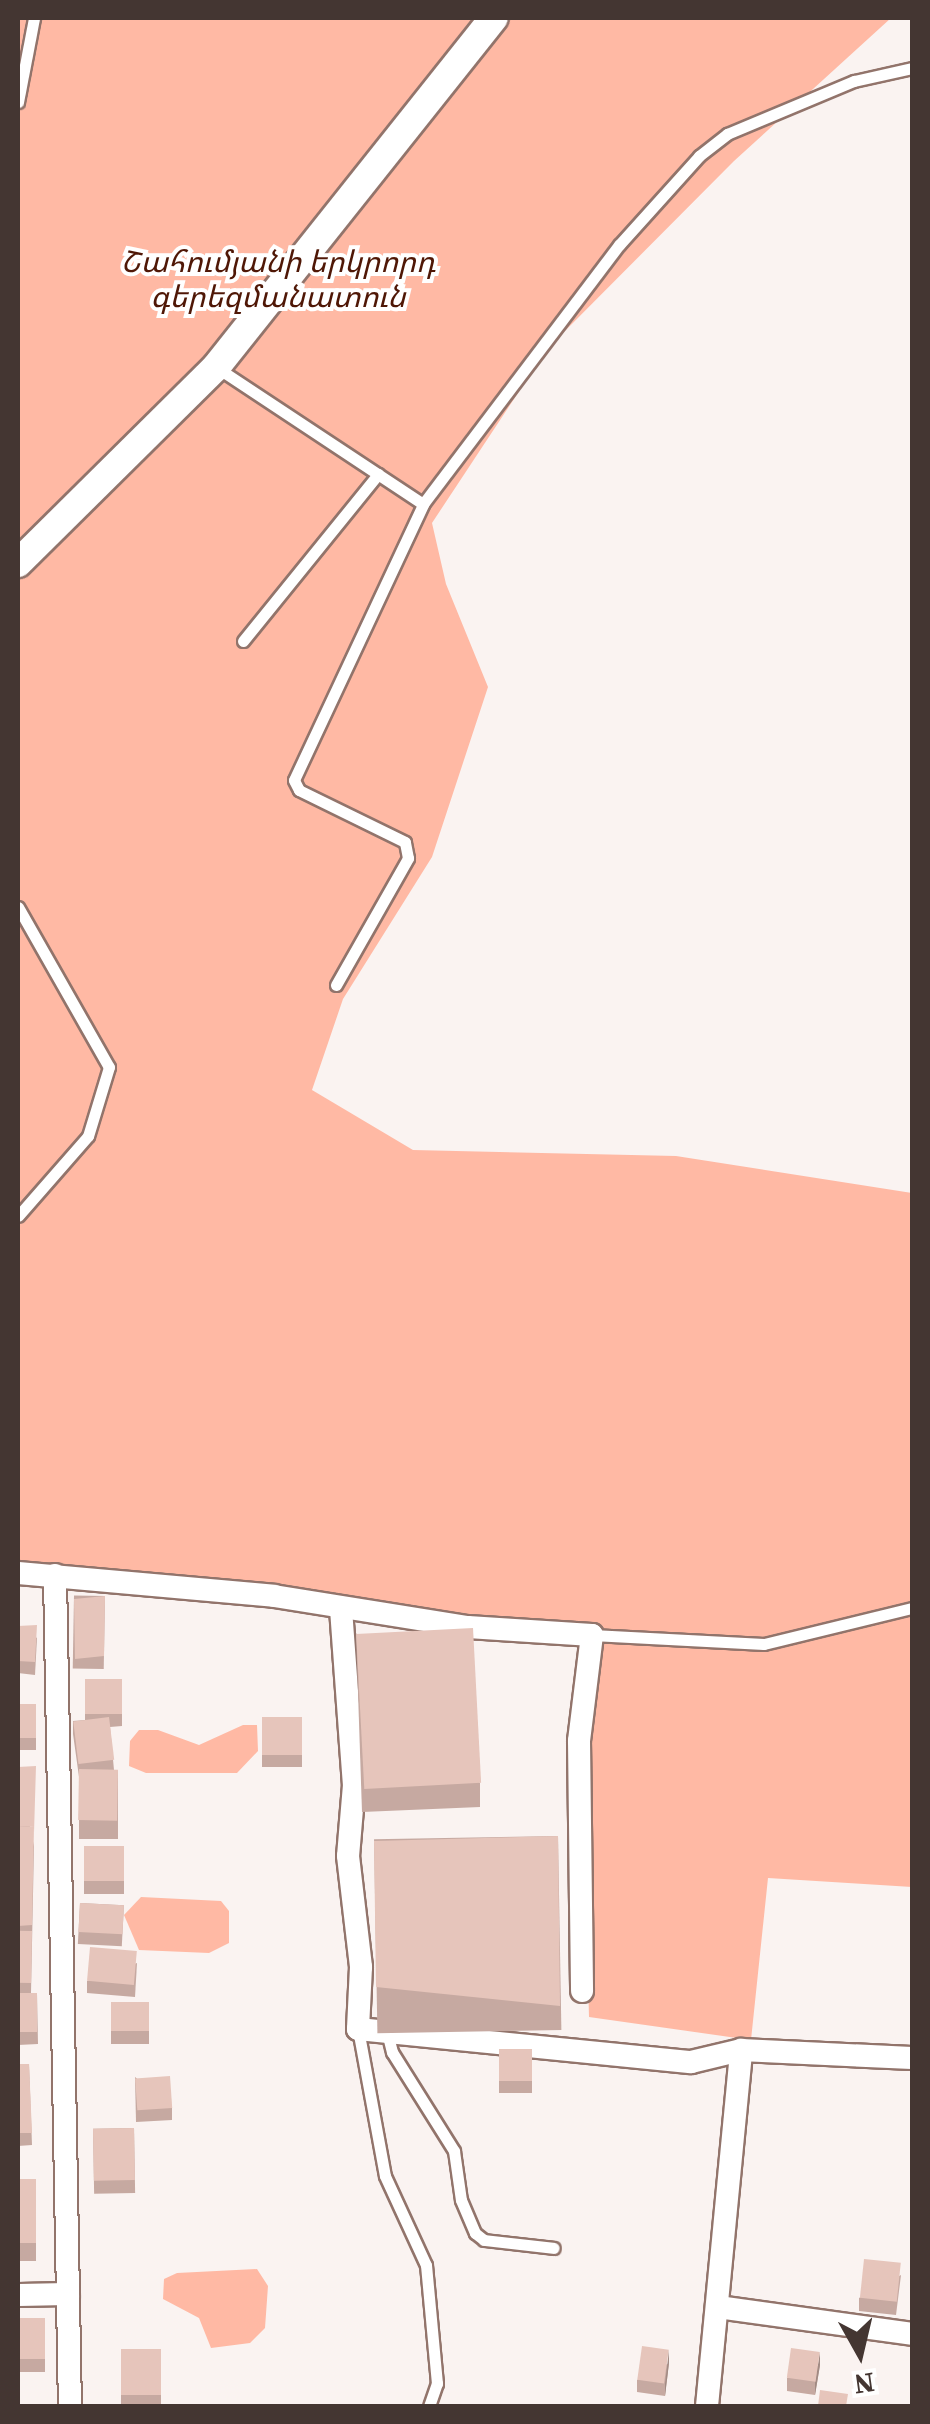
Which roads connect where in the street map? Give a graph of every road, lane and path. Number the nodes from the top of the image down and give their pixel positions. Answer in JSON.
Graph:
{"nodes":[{"id":1,"x":34,"y":18,"type":"edge"},
{"id":2,"x":494,"y":18,"type":"edge"},
{"id":3,"x":912,"y":68,"type":"edge"},
{"id":4,"x":18,"y":102,"type":"edge"},
{"id":5,"x":216,"y":366,"type":"junction"},
{"id":6,"x":378,"y":474,"type":"junction"},
{"id":7,"x":423,"y":504,"type":"junction"},
{"id":8,"x":18,"y":563,"type":"edge"},
{"id":9,"x":243,"y":641,"type":"dead end"},
{"id":10,"x":18,"y":907,"type":"edge"},
{"id":11,"x":336,"y":984,"type":"dead end"},
{"id":12,"x":18,"y":1216,"type":"edge"},
{"id":13,"x":18,"y":1573,"type":"edge"},
{"id":14,"x":55,"y":1575,"type":"junction"},
{"id":15,"x":912,"y":1608,"type":"edge"},
{"id":16,"x":341,"y":1609,"type":"junction"},
{"id":17,"x":592,"y":1635,"type":"junction"},
{"id":18,"x":582,"y":1991,"type":"dead end"},
{"id":19,"x":358,"y":2029,"type":"junction"},
{"id":20,"x":387,"y":2032,"type":"junction"},
{"id":21,"x":740,"y":2050,"type":"junction"},
{"id":22,"x":912,"y":2058,"type":"edge"},
{"id":23,"x":554,"y":2248,"type":"dead end"},
{"id":24,"x":68,"y":2294,"type":"junction"},
{"id":25,"x":18,"y":2295,"type":"edge"},
{"id":26,"x":718,"y":2307,"type":"junction"},
{"id":27,"x":912,"y":2334,"type":"edge"},
{"id":28,"x":70,"y":2406,"type":"edge"},
{"id":29,"x":429,"y":2406,"type":"edge"},
{"id":30,"x":708,"y":2406,"type":"edge"}],
"edges":[{"from":1,"to":4,"type":"lane"},
{"from":2,"to":5,"type":"street"},
{"from":3,"to":7,"type":"lane"},
{"from":5,"to":6,"type":"lane"},
{"from":5,"to":8,"type":"street"},
{"from":6,"to":7,"type":"lane"},
{"from":6,"to":9,"type":"lane"},
{"from":7,"to":11,"type":"lane"},
{"from":10,"to":12,"type":"lane"},
{"from":13,"to":14,"type":"street"},
{"from":14,"to":16,"type":"street"},
{"from":14,"to":24,"type":"street"},
{"from":15,"to":17,"type":"lane"},
{"from":16,"to":17,"type":"street"},
{"from":16,"to":19,"type":"street"},
{"from":17,"to":18,"type":"street"},
{"from":19,"to":20,"type":"street"},
{"from":19,"to":29,"type":"lane"},
{"from":20,"to":21,"type":"street"},
{"from":20,"to":23,"type":"lane"},
{"from":21,"to":22,"type":"street"},
{"from":21,"to":26,"type":"street"},
{"from":24,"to":25,"type":"street"},
{"from":24,"to":28,"type":"street"},
{"from":26,"to":27,"type":"street"},
{"from":26,"to":30,"type":"street"}]}
